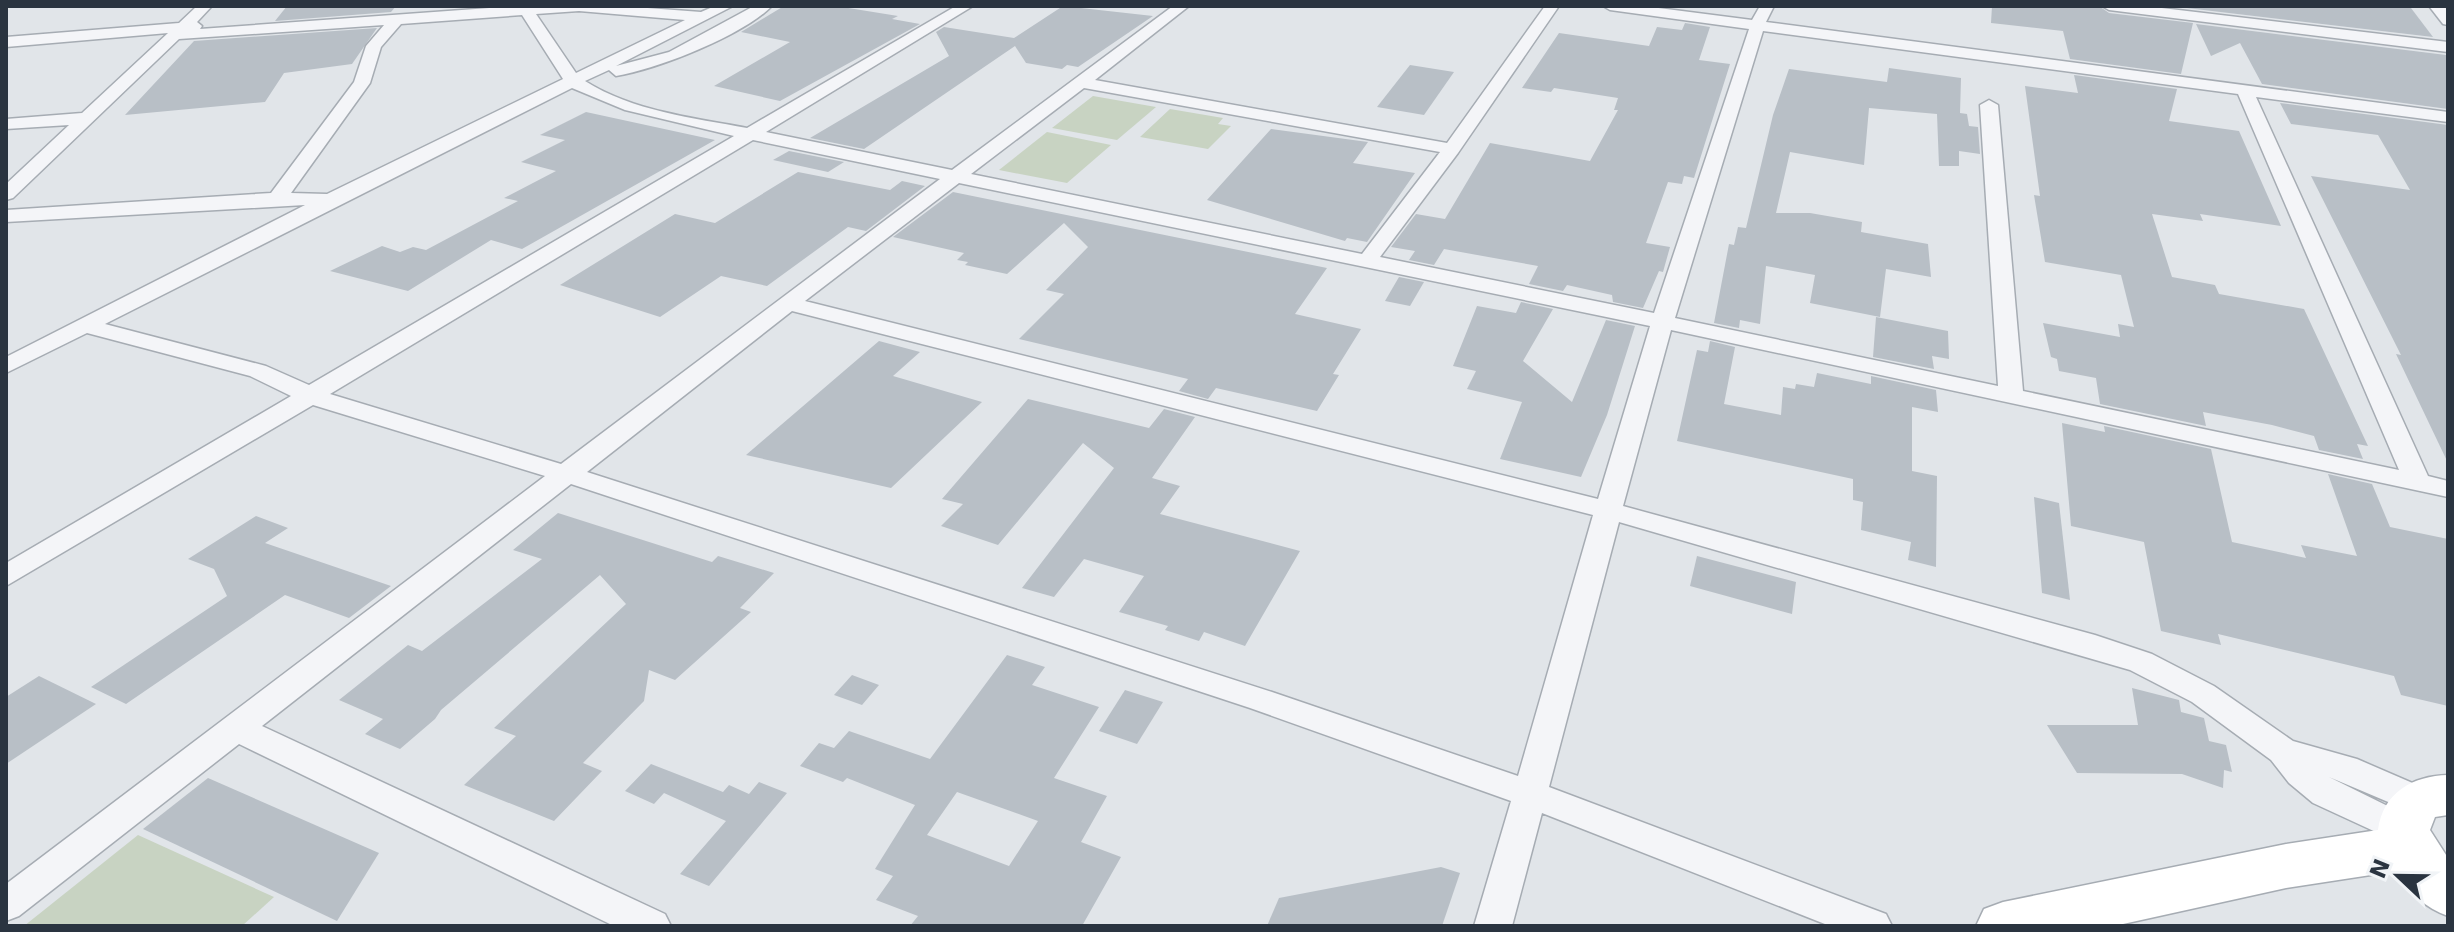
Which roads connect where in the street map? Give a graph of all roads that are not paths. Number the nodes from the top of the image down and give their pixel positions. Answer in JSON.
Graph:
{"nodes":[{"id":1,"x":205,"y":6,"type":"edge"},
{"id":2,"x":432,"y":6,"type":"edge"},
{"id":3,"x":726,"y":6,"type":"edge"},
{"id":4,"x":765,"y":6,"type":"edge"},
{"id":5,"x":966,"y":6,"type":"edge"},
{"id":6,"x":1182,"y":6,"type":"edge"},
{"id":7,"x":1552,"y":6,"type":"edge"},
{"id":8,"x":1610,"y":6,"type":"edge"},
{"id":9,"x":2109,"y":6,"type":"edge"},
{"id":10,"x":2436,"y":6,"type":"edge"},
{"id":11,"x":525,"y":8,"type":"edge"},
{"id":12,"x":1762,"y":16,"type":"edge"},
{"id":13,"x":704,"y":17,"type":"junction"},
{"id":14,"x":398,"y":18,"type":"junction"},
{"id":15,"x":2448,"y":21,"type":"edge"},
{"id":16,"x":179,"y":31,"type":"junction"},
{"id":17,"x":6,"y":42,"type":"edge"},
{"id":18,"x":2448,"y":47,"type":"edge"},
{"id":19,"x":593,"y":73,"type":"junction"},
{"id":20,"x":575,"y":82,"type":"junction"},
{"id":21,"x":1080,"y":82,"type":"junction"},
{"id":22,"x":2245,"y":90,"type":"junction"},
{"id":23,"x":1989,"y":105,"type":"dead end"},
{"id":24,"x":2448,"y":117,"type":"edge"},
{"id":25,"x":87,"y":118,"type":"junction"},
{"id":26,"x":6,"y":124,"type":"edge"},
{"id":27,"x":745,"y":135,"type":"junction"},
{"id":28,"x":1452,"y":149,"type":"junction"},
{"id":29,"x":957,"y":175,"type":"junction"},
{"id":30,"x":6,"y":194,"type":"edge"},
{"id":31,"x":277,"y":198,"type":"junction"},
{"id":32,"x":330,"y":200,"type":"junction"},
{"id":33,"x":6,"y":216,"type":"edge"},
{"id":34,"x":1366,"y":262,"type":"junction"},
{"id":35,"x":788,"y":303,"type":"junction"},
{"id":36,"x":1664,"y":322,"type":"junction"},
{"id":37,"x":82,"y":325,"type":"junction"},
{"id":38,"x":6,"y":366,"type":"edge"},
{"id":39,"x":2011,"y":395,"type":"junction"},
{"id":40,"x":314,"y":397,"type":"junction"},
{"id":41,"x":564,"y":473,"type":"junction"},
{"id":42,"x":2418,"y":483,"type":"junction"},
{"id":43,"x":2448,"y":489,"type":"edge"},
{"id":44,"x":1610,"y":511,"type":"junction"},
{"id":45,"x":6,"y":576,"type":"edge"},
{"id":46,"x":235,"y":728,"type":"junction"},
{"id":47,"x":1528,"y":793,"type":"junction"},
{"id":48,"x":2420,"y":818,"type":"edge"},
{"id":49,"x":2448,"y":893,"type":"edge"},
{"id":50,"x":6,"y":905,"type":"edge"},
{"id":51,"x":652,"y":926,"type":"edge"},
{"id":52,"x":1493,"y":926,"type":"edge"},
{"id":53,"x":1873,"y":926,"type":"edge"},
{"id":54,"x":2003,"y":926,"type":"edge"}],
"edges":[{"from":1,"to":16,"type":"street"},
{"from":2,"to":16,"type":"street"},
{"from":3,"to":13,"type":"street"},
{"from":4,"to":19,"type":"street"},
{"from":5,"to":27,"type":"street"},
{"from":6,"to":21,"type":"street"},
{"from":7,"to":28,"type":"street"},
{"from":8,"to":12,"type":"street"},
{"from":9,"to":18,"type":"street"},
{"from":10,"to":15,"type":"street"},
{"from":11,"to":13,"type":"street"},
{"from":11,"to":14,"type":"street"},
{"from":11,"to":20,"type":"street"},
{"from":12,"to":22,"type":"street"},
{"from":12,"to":36,"type":"street"},
{"from":13,"to":19,"type":"street"},
{"from":14,"to":16,"type":"street"},
{"from":14,"to":31,"type":"street"},
{"from":16,"to":17,"type":"street"},
{"from":16,"to":25,"type":"street"},
{"from":19,"to":20,"type":"street"},
{"from":20,"to":27,"type":"street"},
{"from":20,"to":32,"type":"street"},
{"from":21,"to":28,"type":"street"},
{"from":21,"to":29,"type":"street"},
{"from":22,"to":24,"type":"street"},
{"from":22,"to":42,"type":"street"},
{"from":23,"to":39,"type":"street"},
{"from":25,"to":26,"type":"street"},
{"from":25,"to":30,"type":"street"},
{"from":27,"to":29,"type":"street"},
{"from":27,"to":40,"type":"street"},
{"from":28,"to":34,"type":"street"},
{"from":29,"to":34,"type":"street"},
{"from":29,"to":35,"type":"street"},
{"from":31,"to":32,"type":"street"},
{"from":31,"to":33,"type":"street"},
{"from":32,"to":37,"type":"street"},
{"from":34,"to":36,"type":"street"},
{"from":35,"to":41,"type":"street"},
{"from":35,"to":44,"type":"street"},
{"from":36,"to":39,"type":"street"},
{"from":36,"to":44,"type":"street"},
{"from":37,"to":38,"type":"street"},
{"from":37,"to":40,"type":"street"},
{"from":39,"to":42,"type":"street"},
{"from":40,"to":41,"type":"street"},
{"from":40,"to":45,"type":"street"},
{"from":41,"to":46,"type":"street"},
{"from":41,"to":47,"type":"street"},
{"from":42,"to":43,"type":"street"},
{"from":44,"to":47,"type":"street"},
{"from":44,"to":48,"type":"street"},
{"from":46,"to":50,"type":"street"},
{"from":46,"to":51,"type":"street"},
{"from":47,"to":52,"type":"street"},
{"from":47,"to":53,"type":"street"},
{"from":48,"to":49,"type":"main road"},
{"from":48,"to":54,"type":"main road"}]}
